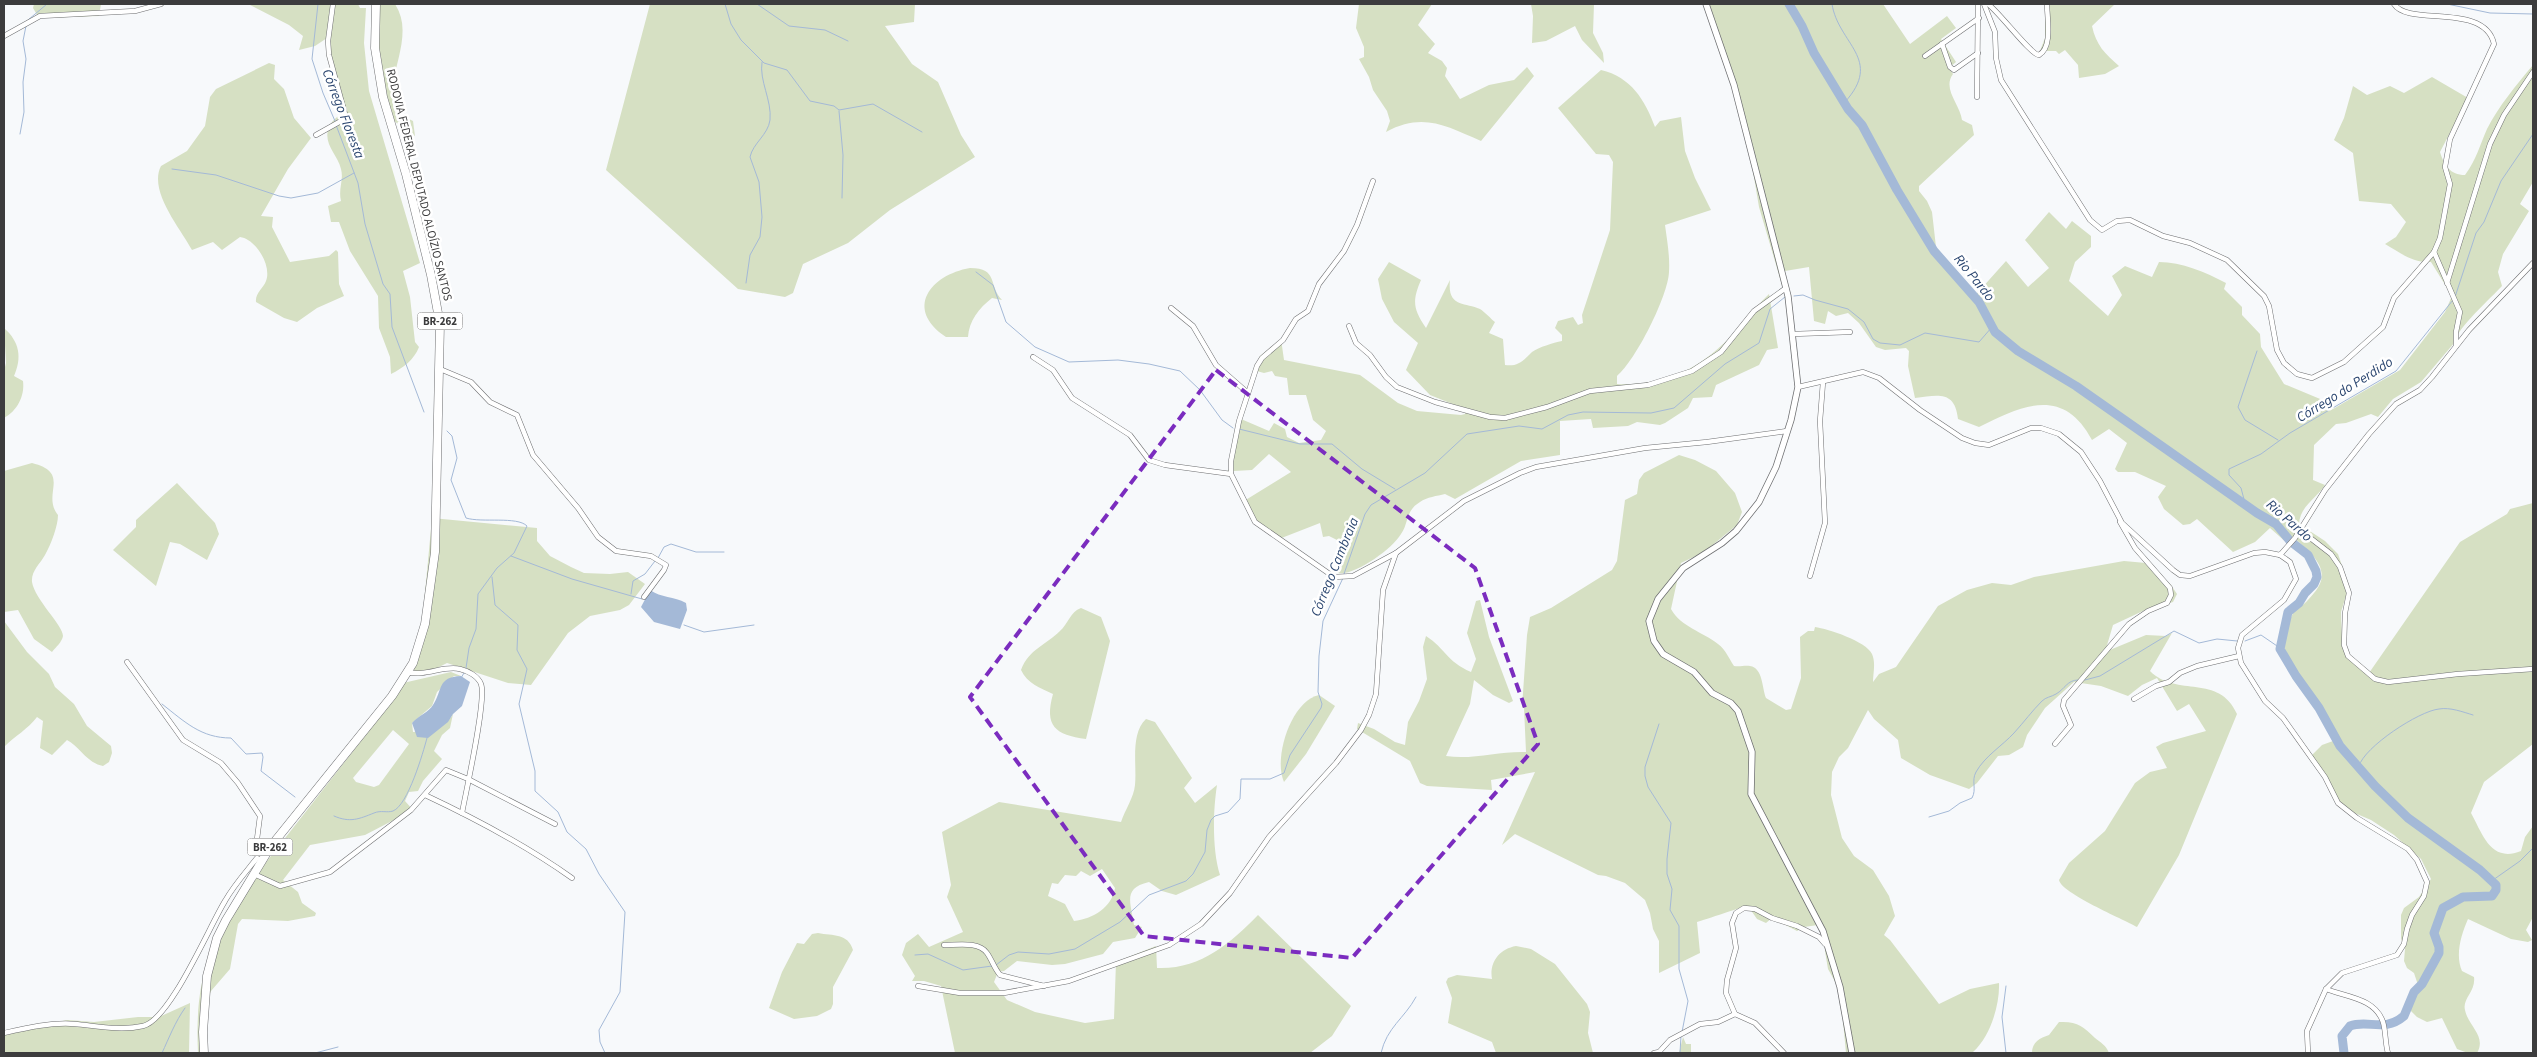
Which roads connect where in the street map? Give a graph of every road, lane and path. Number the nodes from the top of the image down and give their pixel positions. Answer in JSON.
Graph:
{"nodes":[{"id":1,"x":161,"y":4,"type":"edge"},
{"id":2,"x":333,"y":4,"type":"edge"},
{"id":3,"x":376,"y":4,"type":"edge"},
{"id":4,"x":1706,"y":4,"type":"edge"},
{"id":5,"x":1978,"y":4,"type":"edge"},
{"id":6,"x":1986,"y":4,"type":"edge"},
{"id":7,"x":2047,"y":4,"type":"edge"},
{"id":8,"x":2394,"y":4,"type":"edge"},
{"id":9,"x":1978,"y":18,"type":"junction"},
{"id":10,"x":4,"y":36,"type":"edge"},
{"id":11,"x":1942,"y":44,"type":"junction"},
{"id":12,"x":1978,"y":53,"type":"junction"},
{"id":13,"x":1926,"y":56,"type":"dead end"},
{"id":14,"x":2533,"y":72,"type":"edge"},
{"id":15,"x":1977,"y":97,"type":"dead end"},
{"id":16,"x":316,"y":136,"type":"dead end"},
{"id":17,"x":1373,"y":181,"type":"dead end"},
{"id":18,"x":2434,"y":252,"type":"junction"},
{"id":19,"x":2533,"y":263,"type":"edge"},
{"id":20,"x":2447,"y":283,"type":"junction"},
{"id":21,"x":1786,"y":288,"type":"junction"},
{"id":22,"x":1171,"y":308,"type":"dead end"},
{"id":23,"x":1349,"y":326,"type":"dead end"},
{"id":24,"x":1850,"y":332,"type":"dead end"},
{"id":25,"x":1793,"y":334,"type":"junction"},
{"id":26,"x":2456,"y":346,"type":"junction"},
{"id":27,"x":1033,"y":357,"type":"dead end"},
{"id":28,"x":440,"y":369,"type":"junction"},
{"id":29,"x":1823,"y":382,"type":"junction"},
{"id":30,"x":1798,"y":387,"type":"junction"},
{"id":31,"x":1248,"y":393,"type":"junction"},
{"id":32,"x":1787,"y":431,"type":"junction"},
{"id":33,"x":1231,"y":474,"type":"junction"},
{"id":34,"x":2118,"y":516,"type":"junction"},
{"id":35,"x":2300,"y":530,"type":"junction"},
{"id":36,"x":1396,"y":552,"type":"junction"},
{"id":37,"x":2280,"y":555,"type":"junction"},
{"id":38,"x":1810,"y":576,"type":"dead end"},
{"id":39,"x":644,"y":597,"type":"dead end"},
{"id":40,"x":2239,"y":656,"type":"junction"},
{"id":41,"x":127,"y":662,"type":"dead end"},
{"id":42,"x":2533,"y":669,"type":"edge"},
{"id":43,"x":407,"y":672,"type":"junction"},
{"id":44,"x":2134,"y":699,"type":"dead end"},
{"id":45,"x":2055,"y":744,"type":"dead end"},
{"id":46,"x":468,"y":779,"type":"junction"},
{"id":47,"x":425,"y":795,"type":"junction"},
{"id":48,"x":462,"y":813,"type":"junction"},
{"id":49,"x":555,"y":824,"type":"dead end"},
{"id":50,"x":266,"y":852,"type":"junction"},
{"id":51,"x":254,"y":869,"type":"junction"},
{"id":52,"x":572,"y":878,"type":"dead end"},
{"id":53,"x":944,"y":945,"type":"dead end"},
{"id":54,"x":1830,"y":952,"type":"junction"},
{"id":55,"x":918,"y":986,"type":"dead end"},
{"id":56,"x":1046,"y":986,"type":"junction"},
{"id":57,"x":2326,"y":989,"type":"junction"},
{"id":58,"x":1735,"y":1014,"type":"junction"},
{"id":59,"x":4,"y":1033,"type":"edge"},
{"id":60,"x":204,"y":1053,"type":"edge"},
{"id":61,"x":1654,"y":1053,"type":"edge"},
{"id":62,"x":1784,"y":1053,"type":"edge"},
{"id":63,"x":1852,"y":1053,"type":"edge"},
{"id":64,"x":2308,"y":1053,"type":"edge"},
{"id":65,"x":2388,"y":1053,"type":"edge"}],
"edges":[{"from":1,"to":10,"type":"street"},
{"from":2,"to":16,"type":"street"},
{"from":3,"to":28,"type":"highway","name":"RODOVIA FEDERAL DEPUTADO ALOÍZIO SANTOS","number":"BR-262"},
{"from":4,"to":21,"type":"street"},
{"from":5,"to":9,"type":"street"},
{"from":6,"to":7,"type":"street"},
{"from":6,"to":18,"type":"street"},
{"from":8,"to":18,"type":"street"},
{"from":9,"to":11,"type":"street"},
{"from":9,"to":12,"type":"street"},
{"from":11,"to":12,"type":"street"},
{"from":11,"to":13,"type":"street"},
{"from":12,"to":15,"type":"street"},
{"from":14,"to":20,"type":"street"},
{"from":17,"to":31,"type":"street"},
{"from":18,"to":20,"type":"street"},
{"from":19,"to":26,"type":"street"},
{"from":20,"to":26,"type":"street"},
{"from":21,"to":23,"type":"street"},
{"from":21,"to":25,"type":"street"},
{"from":22,"to":31,"type":"street"},
{"from":24,"to":25,"type":"street"},
{"from":25,"to":30,"type":"street"},
{"from":26,"to":35,"type":"street"},
{"from":27,"to":33,"type":"street"},
{"from":28,"to":39,"type":"street"},
{"from":28,"to":43,"type":"highway","name":"RODOVIA FEDERAL DEPUTADO ALOÍZIO SANTOS","number":"BR-262"},
{"from":29,"to":30,"type":"street"},
{"from":29,"to":34,"type":"street"},
{"from":29,"to":38,"type":"street"},
{"from":30,"to":32,"type":"street"},
{"from":31,"to":33,"type":"street"},
{"from":32,"to":36,"type":"street"},
{"from":32,"to":54,"type":"street"},
{"from":33,"to":36,"type":"street"},
{"from":34,"to":37,"type":"street"},
{"from":34,"to":45,"type":"street"},
{"from":35,"to":37,"type":"street"},
{"from":35,"to":42,"type":"street"},
{"from":36,"to":56,"type":"street"},
{"from":37,"to":40,"type":"street"},
{"from":40,"to":44,"type":"street"},
{"from":40,"to":57,"type":"street"},
{"from":41,"to":50,"type":"street"},
{"from":43,"to":46,"type":"street"},
{"from":43,"to":50,"type":"highway","name":"RODOVIA FEDERAL DEPUTADO ALOÍZIO SANTOS","number":"BR-262"},
{"from":46,"to":47,"type":"street"},
{"from":46,"to":48,"type":"street"},
{"from":46,"to":49,"type":"street"},
{"from":47,"to":48,"type":"street"},
{"from":47,"to":51,"type":"street"},
{"from":48,"to":52,"type":"street"},
{"from":50,"to":51,"type":"highway","name":"RODOVIA FEDERAL DEPUTADO ALOÍZIO SANTOS","number":"BR-262"},
{"from":51,"to":59,"type":"street"},
{"from":51,"to":60,"type":"highway","name":"RODOVIA FEDERAL DEPUTADO ALOÍZIO SANTOS","number":"BR-262"},
{"from":53,"to":56,"type":"street"},
{"from":54,"to":58,"type":"street"},
{"from":54,"to":63,"type":"street"},
{"from":55,"to":56,"type":"street"},
{"from":57,"to":64,"type":"street"},
{"from":57,"to":65,"type":"street"},
{"from":58,"to":61,"type":"street"},
{"from":58,"to":62,"type":"street"}]}
